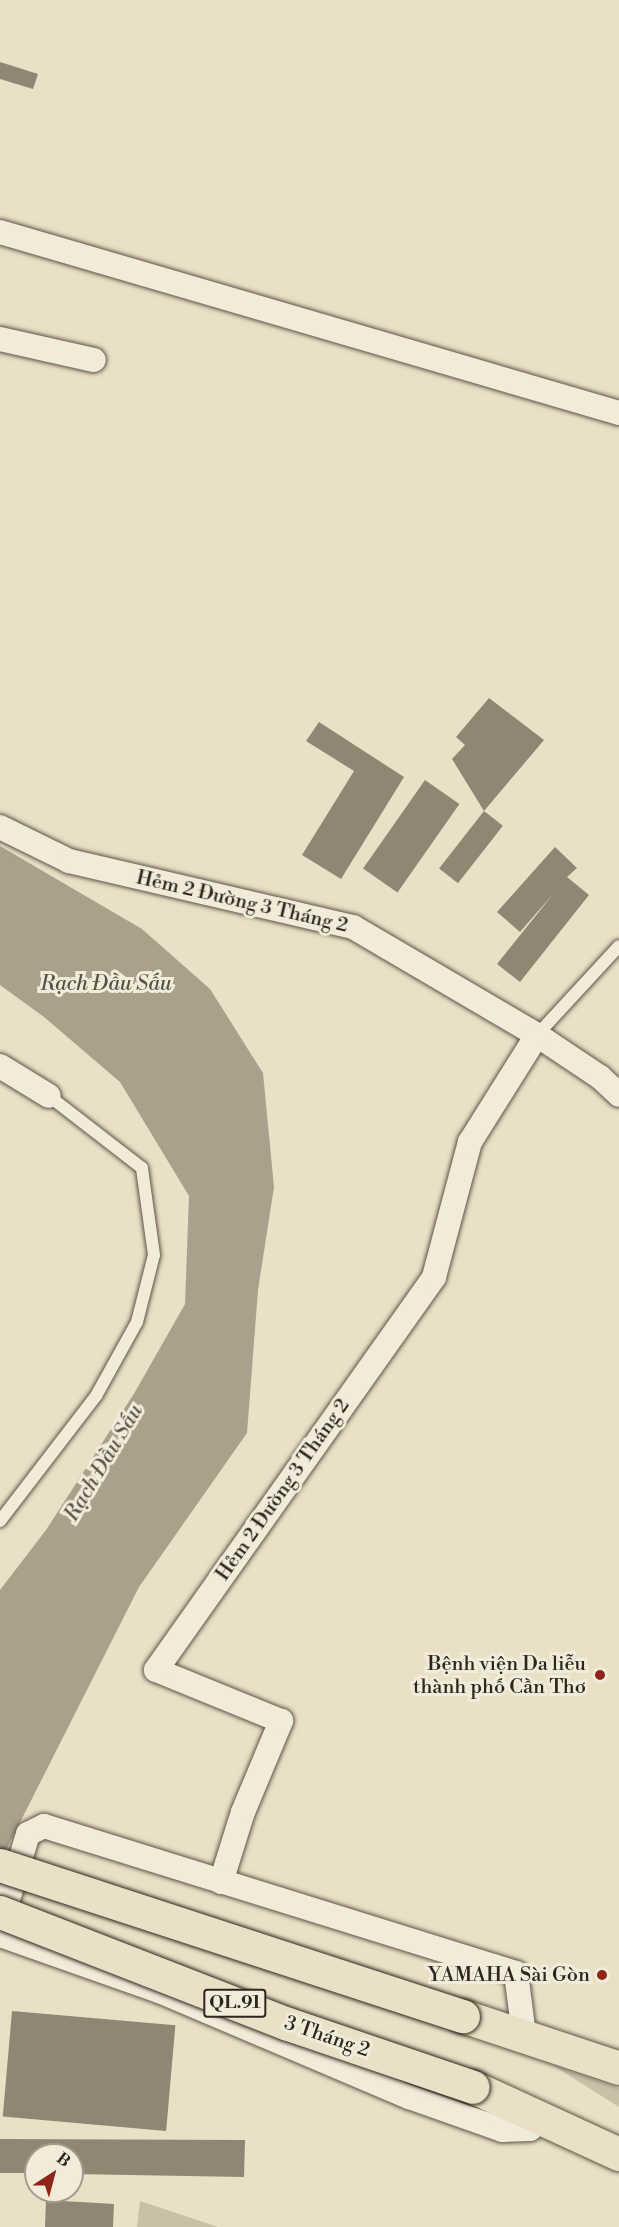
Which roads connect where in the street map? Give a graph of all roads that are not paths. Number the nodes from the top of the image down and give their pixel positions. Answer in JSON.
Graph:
{"nodes":[{"id":1,"x":0,"y":232,"type":"edge"},
{"id":2,"x":0,"y":339,"type":"edge"},
{"id":3,"x":94,"y":360,"type":"dead end"},
{"id":4,"x":619,"y":413,"type":"edge"},
{"id":5,"x":0,"y":827,"type":"edge"},
{"id":6,"x":619,"y":946,"type":"edge"},
{"id":7,"x":537,"y":1035,"type":"junction"},
{"id":8,"x":0,"y":1066,"type":"edge"},
{"id":9,"x":619,"y":1095,"type":"edge"},
{"id":10,"x":49,"y":1096,"type":"joint"},
{"id":11,"x":0,"y":1521,"type":"edge"},
{"id":12,"x":0,"y":1865,"type":"edge"},
{"id":13,"x":221,"y":1882,"type":"junction"},
{"id":14,"x":0,"y":1912,"type":"edge"},
{"id":15,"x":0,"y":1926,"type":"edge"},
{"id":16,"x":0,"y":1935,"type":"edge"},
{"id":17,"x":524,"y":2035,"type":"junction"},
{"id":18,"x":619,"y":2068,"type":"edge"},
{"id":19,"x":544,"y":2117,"type":"junction"},
{"id":20,"x":619,"y":2154,"type":"edge"}],
"edges":[{"from":1,"to":4,"type":"street"},
{"from":2,"to":3,"type":"street"},
{"from":5,"to":7,"type":"street","name":"Hẻm 2 Đường 3 Tháng 2"},
{"from":6,"to":7,"type":"lane","name":"Hẻm 2 Đường 3 Tháng 2"},
{"from":7,"to":9,"type":"street"},
{"from":7,"to":13,"type":"street","name":"Hẻm 2 Đường 3 Tháng 2"},
{"from":8,"to":10,"type":"street"},
{"from":10,"to":11,"type":"lane"},
{"from":12,"to":17,"type":"highway","bridge":true},
{"from":13,"to":15,"type":"street"},
{"from":13,"to":17,"type":"street"},
{"from":14,"to":19,"type":"highway","name":"3 Tháng 2","number":"QL.91","bridge":true},
{"from":16,"to":19,"type":"street"},
{"from":17,"to":18,"type":"highway"},
{"from":19,"to":20,"type":"highway","name":"3 Tháng 2","number":"QL.91"}]}
